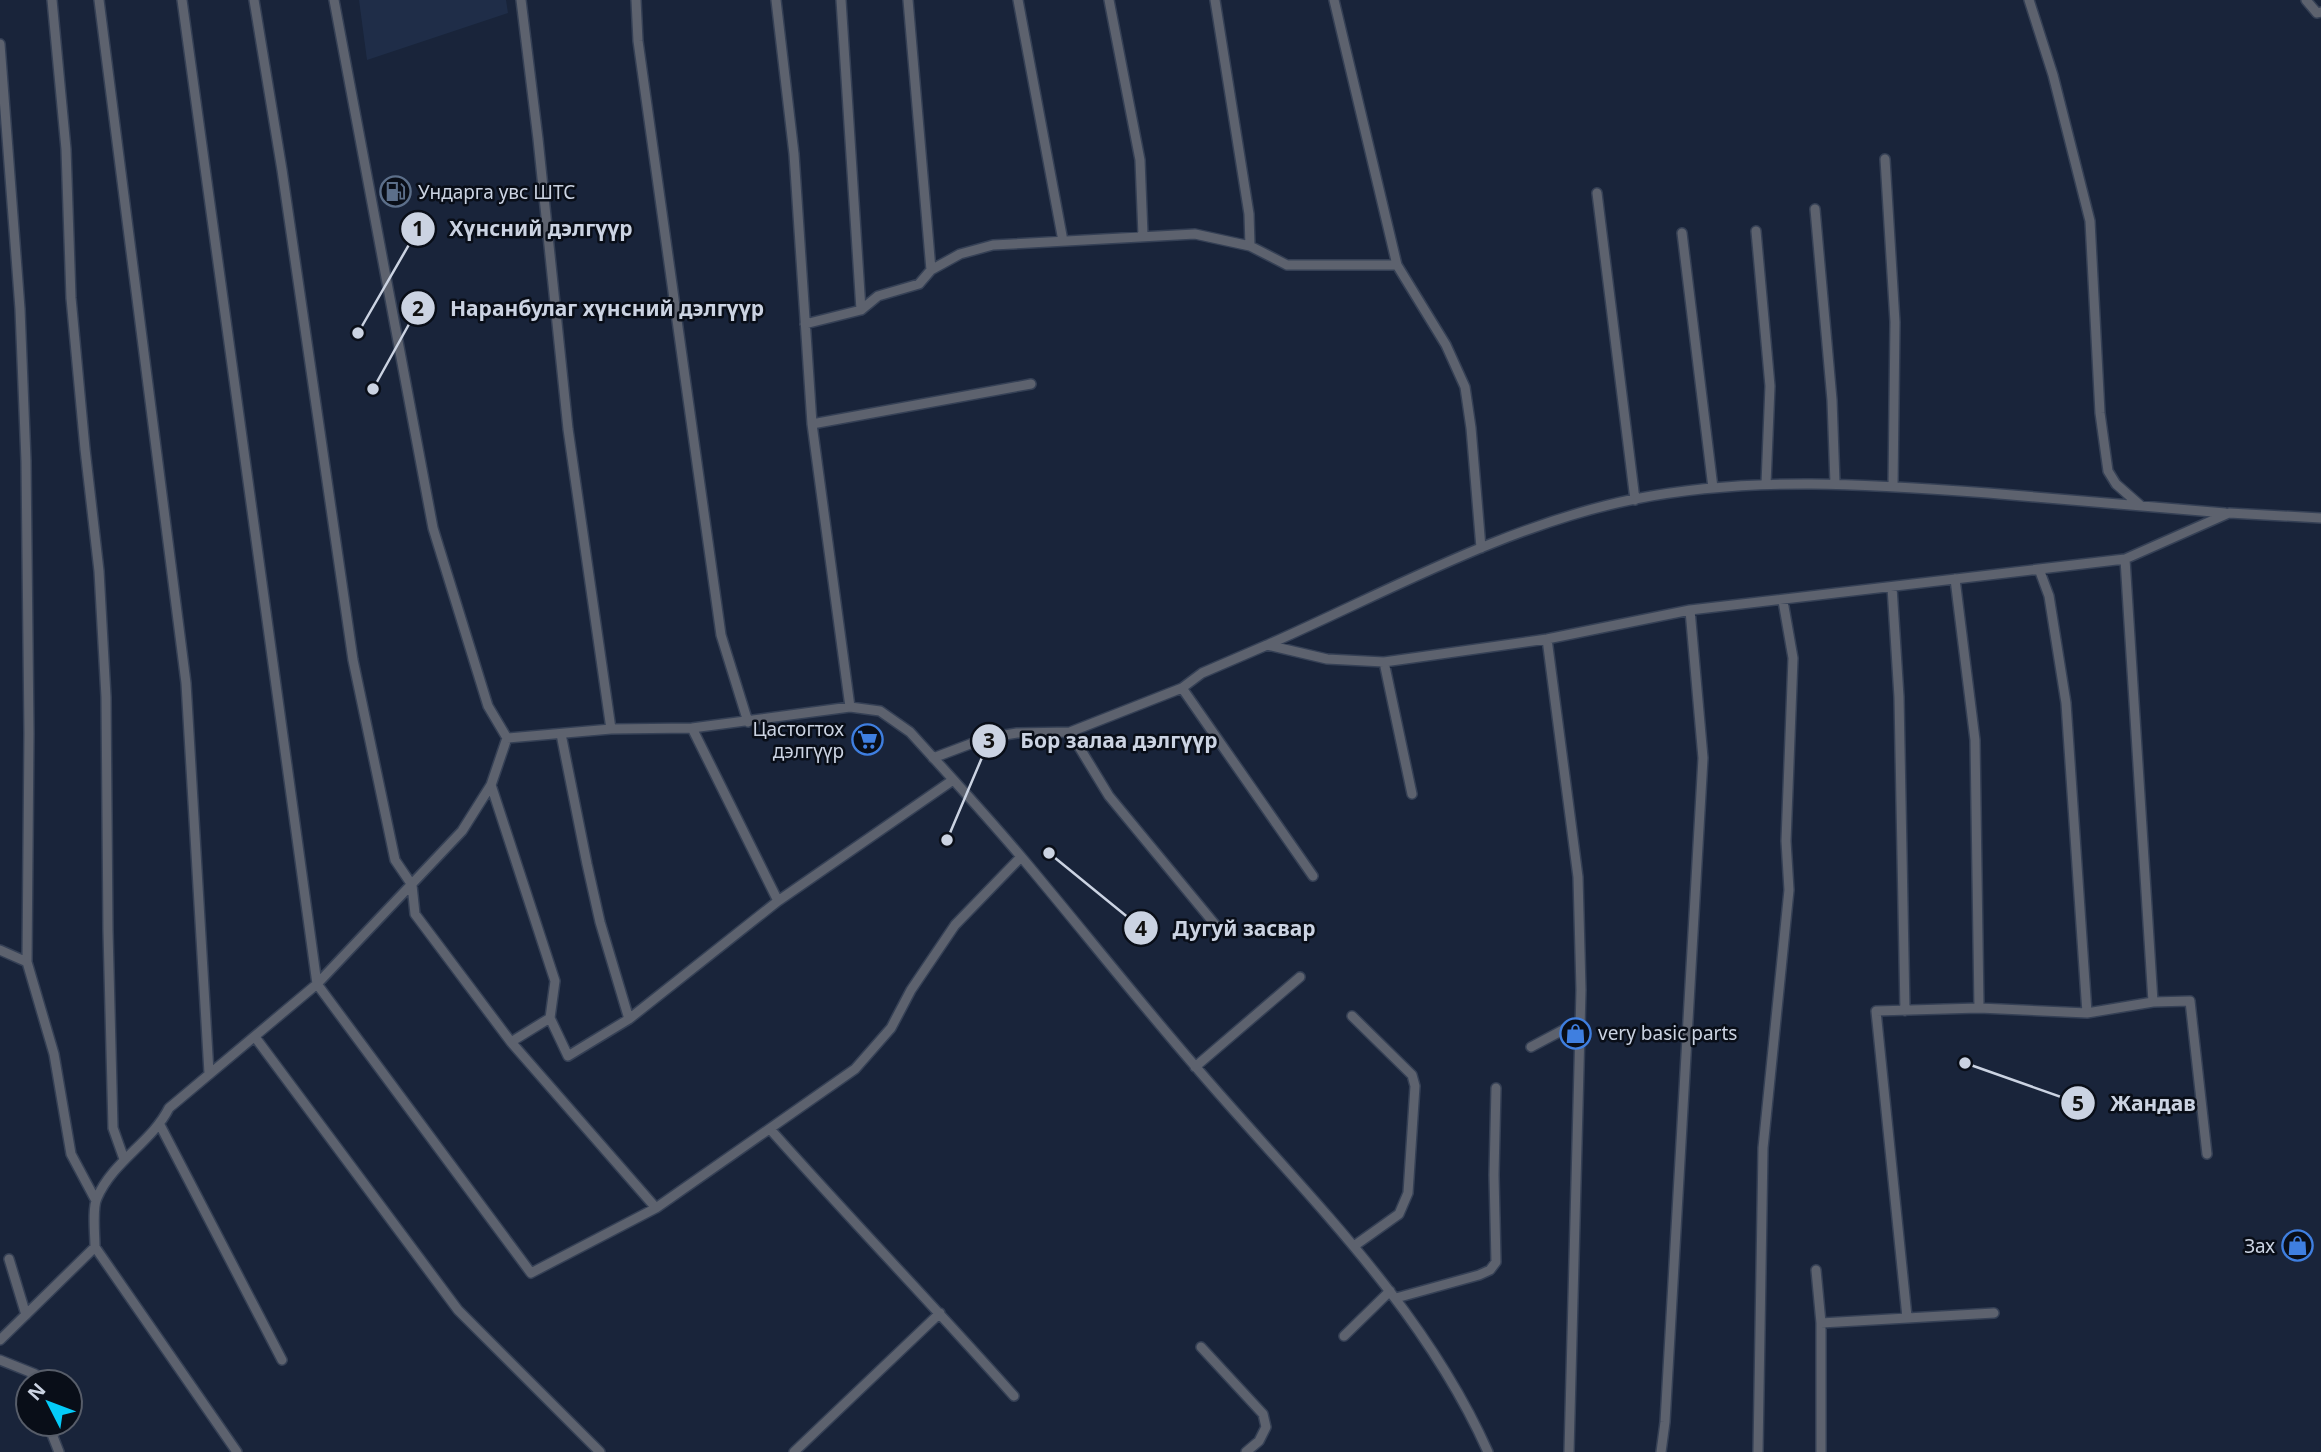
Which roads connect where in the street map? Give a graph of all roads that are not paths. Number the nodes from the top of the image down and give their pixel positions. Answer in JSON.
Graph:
{"nodes":[{"id":1,"x":52,"y":0,"type":"edge"},
{"id":2,"x":99,"y":0,"type":"edge"},
{"id":3,"x":182,"y":0,"type":"edge"},
{"id":4,"x":254,"y":0,"type":"edge"},
{"id":5,"x":334,"y":0,"type":"edge"},
{"id":6,"x":521,"y":0,"type":"edge"},
{"id":7,"x":636,"y":0,"type":"edge"},
{"id":8,"x":776,"y":0,"type":"edge"},
{"id":9,"x":841,"y":0,"type":"edge"},
{"id":10,"x":908,"y":0,"type":"edge"},
{"id":11,"x":1018,"y":0,"type":"edge"},
{"id":12,"x":1109,"y":0,"type":"edge"},
{"id":13,"x":1215,"y":0,"type":"edge"},
{"id":14,"x":1334,"y":0,"type":"edge"},
{"id":15,"x":2029,"y":0,"type":"edge"},
{"id":16,"x":2306,"y":0,"type":"edge"},
{"id":17,"x":2321,"y":12,"type":"edge"},
{"id":18,"x":0,"y":44,"type":"edge"},
{"id":19,"x":1885,"y":159,"type":"dead end"},
{"id":20,"x":1597,"y":193,"type":"dead end"},
{"id":21,"x":1815,"y":209,"type":"dead end"},
{"id":22,"x":1756,"y":231,"type":"dead end"},
{"id":23,"x":1682,"y":233,"type":"dead end"},
{"id":24,"x":1143,"y":235,"type":"junction"},
{"id":25,"x":1063,"y":241,"type":"junction"},
{"id":26,"x":1250,"y":246,"type":"junction"},
{"id":27,"x":1396,"y":265,"type":"junction"},
{"id":28,"x":931,"y":270,"type":"junction"},
{"id":29,"x":861,"y":310,"type":"junction"},
{"id":30,"x":805,"y":324,"type":"junction"},
{"id":31,"x":1031,"y":384,"type":"dead end"},
{"id":32,"x":812,"y":425,"type":"junction"},
{"id":33,"x":1835,"y":483,"type":"junction"},
{"id":34,"x":1766,"y":484,"type":"junction"},
{"id":35,"x":1893,"y":486,"type":"junction"},
{"id":36,"x":1713,"y":488,"type":"junction"},
{"id":37,"x":1635,"y":499,"type":"junction"},
{"id":38,"x":2141,"y":506,"type":"junction"},
{"id":39,"x":2229,"y":513,"type":"junction"},
{"id":40,"x":2321,"y":519,"type":"edge"},
{"id":41,"x":1481,"y":548,"type":"junction"},
{"id":42,"x":2124,"y":559,"type":"junction"},
{"id":43,"x":2039,"y":569,"type":"junction"},
{"id":44,"x":1955,"y":579,"type":"junction"},
{"id":45,"x":1892,"y":587,"type":"junction"},
{"id":46,"x":1783,"y":601,"type":"junction"},
{"id":47,"x":1690,"y":610,"type":"junction"},
{"id":48,"x":1547,"y":639,"type":"junction"},
{"id":49,"x":1267,"y":645,"type":"junction"},
{"id":50,"x":1384,"y":662,"type":"junction"},
{"id":51,"x":1182,"y":688,"type":"junction"},
{"id":52,"x":850,"y":707,"type":"junction"},
{"id":53,"x":748,"y":722,"type":"junction"},
{"id":54,"x":692,"y":727,"type":"junction"},
{"id":55,"x":611,"y":729,"type":"junction"},
{"id":56,"x":1070,"y":732,"type":"junction"},
{"id":57,"x":561,"y":734,"type":"junction"},
{"id":58,"x":508,"y":738,"type":"junction"},
{"id":59,"x":933,"y":758,"type":"junction"},
{"id":60,"x":953,"y":780,"type":"junction"},
{"id":61,"x":491,"y":785,"type":"junction"},
{"id":62,"x":1412,"y":794,"type":"dead end"},
{"id":63,"x":1021,"y":857,"type":"junction"},
{"id":64,"x":1313,"y":876,"type":"dead end"},
{"id":65,"x":412,"y":885,"type":"junction"},
{"id":66,"x":778,"y":901,"type":"junction"},
{"id":67,"x":1218,"y":928,"type":"dead end"},
{"id":68,"x":0,"y":950,"type":"edge"},
{"id":69,"x":27,"y":962,"type":"junction"},
{"id":70,"x":1300,"y":976,"type":"dead end"},
{"id":71,"x":317,"y":984,"type":"junction"},
{"id":72,"x":2153,"y":1002,"type":"junction"},
{"id":73,"x":1979,"y":1008,"type":"junction"},
{"id":74,"x":1905,"y":1010,"type":"junction"},
{"id":75,"x":2087,"y":1013,"type":"junction"},
{"id":76,"x":1352,"y":1016,"type":"dead end"},
{"id":77,"x":550,"y":1018,"type":"junction"},
{"id":78,"x":629,"y":1019,"type":"junction"},
{"id":79,"x":1580,"y":1021,"type":"junction"},
{"id":80,"x":255,"y":1037,"type":"junction"},
{"id":81,"x":511,"y":1042,"type":"junction"},
{"id":82,"x":1531,"y":1047,"type":"dead end"},
{"id":83,"x":1195,"y":1067,"type":"junction"},
{"id":84,"x":209,"y":1073,"type":"junction"},
{"id":85,"x":1496,"y":1088,"type":"dead end"},
{"id":86,"x":160,"y":1125,"type":"junction"},
{"id":87,"x":770,"y":1129,"type":"junction"},
{"id":88,"x":2207,"y":1154,"type":"dead end"},
{"id":89,"x":124,"y":1158,"type":"junction"},
{"id":90,"x":95,"y":1199,"type":"junction"},
{"id":91,"x":656,"y":1208,"type":"junction"},
{"id":92,"x":1354,"y":1245,"type":"junction"},
{"id":93,"x":95,"y":1247,"type":"junction"},
{"id":94,"x":9,"y":1259,"type":"dead end"},
{"id":95,"x":1816,"y":1270,"type":"dead end"},
{"id":96,"x":1393,"y":1294,"type":"junction"},
{"id":97,"x":940,"y":1312,"type":"junction"},
{"id":98,"x":1994,"y":1313,"type":"dead end"},
{"id":99,"x":26,"y":1315,"type":"junction"},
{"id":100,"x":1907,"y":1317,"type":"junction"},
{"id":101,"x":1821,"y":1323,"type":"junction"},
{"id":102,"x":1344,"y":1336,"type":"dead end"},
{"id":103,"x":0,"y":1340,"type":"edge"},
{"id":104,"x":1201,"y":1347,"type":"dead end"},
{"id":105,"x":0,"y":1360,"type":"edge"},
{"id":106,"x":282,"y":1360,"type":"dead end"},
{"id":107,"x":20,"y":1368,"type":"edge"},
{"id":108,"x":1014,"y":1396,"type":"dead end"},
{"id":109,"x":237,"y":1452,"type":"edge"},
{"id":110,"x":600,"y":1452,"type":"edge"},
{"id":111,"x":794,"y":1452,"type":"edge"},
{"id":112,"x":1246,"y":1452,"type":"edge"},
{"id":113,"x":1488,"y":1452,"type":"edge"},
{"id":114,"x":1569,"y":1452,"type":"edge"},
{"id":115,"x":1661,"y":1452,"type":"edge"},
{"id":116,"x":1758,"y":1452,"type":"edge"},
{"id":117,"x":1821,"y":1452,"type":"edge"}],
"edges":[{"from":1,"to":89,"type":"street"},
{"from":2,"to":84,"type":"street"},
{"from":3,"to":71,"type":"street"},
{"from":4,"to":65,"type":"street"},
{"from":5,"to":58,"type":"street"},
{"from":6,"to":55,"type":"street"},
{"from":7,"to":53,"type":"street"},
{"from":8,"to":30,"type":"street"},
{"from":9,"to":29,"type":"street"},
{"from":10,"to":28,"type":"street"},
{"from":11,"to":25,"type":"street"},
{"from":12,"to":24,"type":"street"},
{"from":13,"to":26,"type":"street"},
{"from":14,"to":27,"type":"street"},
{"from":15,"to":38,"type":"street"},
{"from":16,"to":17,"type":"street"},
{"from":18,"to":69,"type":"street"},
{"from":19,"to":35,"type":"street"},
{"from":20,"to":37,"type":"street"},
{"from":21,"to":33,"type":"street"},
{"from":22,"to":34,"type":"street"},
{"from":23,"to":36,"type":"street"},
{"from":24,"to":25,"type":"street"},
{"from":24,"to":26,"type":"street"},
{"from":25,"to":28,"type":"street"},
{"from":26,"to":27,"type":"street"},
{"from":27,"to":41,"type":"street"},
{"from":28,"to":29,"type":"street"},
{"from":29,"to":30,"type":"street"},
{"from":30,"to":32,"type":"street"},
{"from":31,"to":32,"type":"street"},
{"from":32,"to":52,"type":"street"},
{"from":33,"to":34,"type":"street"},
{"from":33,"to":35,"type":"street"},
{"from":34,"to":36,"type":"street"},
{"from":35,"to":38,"type":"street"},
{"from":36,"to":37,"type":"street"},
{"from":37,"to":41,"type":"street"},
{"from":38,"to":39,"type":"street"},
{"from":39,"to":40,"type":"street"},
{"from":39,"to":42,"type":"street"},
{"from":41,"to":49,"type":"street"},
{"from":42,"to":43,"type":"street"},
{"from":42,"to":72,"type":"street"},
{"from":43,"to":44,"type":"street"},
{"from":43,"to":75,"type":"street"},
{"from":44,"to":45,"type":"street"},
{"from":44,"to":73,"type":"street"},
{"from":45,"to":46,"type":"street"},
{"from":45,"to":74,"type":"street"},
{"from":46,"to":47,"type":"street"},
{"from":46,"to":116,"type":"street"},
{"from":47,"to":48,"type":"street"},
{"from":47,"to":115,"type":"street"},
{"from":48,"to":50,"type":"street"},
{"from":48,"to":79,"type":"street"},
{"from":49,"to":50,"type":"street"},
{"from":49,"to":51,"type":"street"},
{"from":50,"to":62,"type":"street"},
{"from":51,"to":56,"type":"street"},
{"from":51,"to":64,"type":"street"},
{"from":52,"to":53,"type":"street"},
{"from":52,"to":59,"type":"street"},
{"from":53,"to":54,"type":"street"},
{"from":54,"to":55,"type":"street"},
{"from":54,"to":66,"type":"street"},
{"from":55,"to":57,"type":"street"},
{"from":56,"to":59,"type":"street"},
{"from":56,"to":67,"type":"street"},
{"from":57,"to":58,"type":"street"},
{"from":57,"to":78,"type":"street"},
{"from":58,"to":61,"type":"street"},
{"from":59,"to":60,"type":"street"},
{"from":60,"to":63,"type":"street"},
{"from":60,"to":66,"type":"street"},
{"from":61,"to":65,"type":"street"},
{"from":61,"to":77,"type":"street"},
{"from":63,"to":83,"type":"street"},
{"from":63,"to":87,"type":"street"},
{"from":65,"to":71,"type":"street"},
{"from":65,"to":81,"type":"street"},
{"from":66,"to":78,"type":"street"},
{"from":68,"to":69,"type":"street"},
{"from":69,"to":90,"type":"street"},
{"from":70,"to":83,"type":"street"},
{"from":71,"to":80,"type":"street"},
{"from":71,"to":91,"type":"street"},
{"from":72,"to":75,"type":"street"},
{"from":72,"to":88,"type":"street"},
{"from":73,"to":74,"type":"street"},
{"from":73,"to":75,"type":"street"},
{"from":74,"to":100,"type":"street"},
{"from":76,"to":92,"type":"street"},
{"from":77,"to":78,"type":"street"},
{"from":77,"to":81,"type":"street"},
{"from":79,"to":82,"type":"street"},
{"from":79,"to":114,"type":"street"},
{"from":80,"to":84,"type":"street"},
{"from":80,"to":110,"type":"street"},
{"from":81,"to":91,"type":"street"},
{"from":83,"to":92,"type":"street"},
{"from":84,"to":86,"type":"street"},
{"from":85,"to":96,"type":"street"},
{"from":86,"to":89,"type":"street"},
{"from":86,"to":106,"type":"street"},
{"from":87,"to":91,"type":"street"},
{"from":87,"to":97,"type":"street"},
{"from":89,"to":90,"type":"street"},
{"from":90,"to":93,"type":"street"},
{"from":92,"to":96,"type":"street"},
{"from":93,"to":99,"type":"street"},
{"from":93,"to":109,"type":"street"},
{"from":94,"to":99,"type":"street"},
{"from":95,"to":101,"type":"street"},
{"from":96,"to":102,"type":"street"},
{"from":96,"to":113,"type":"street"},
{"from":97,"to":108,"type":"street"},
{"from":97,"to":111,"type":"street"},
{"from":98,"to":100,"type":"street"},
{"from":99,"to":103,"type":"street"},
{"from":100,"to":101,"type":"street"},
{"from":101,"to":117,"type":"street"},
{"from":104,"to":112,"type":"street"},
{"from":105,"to":107,"type":"street"}]}
